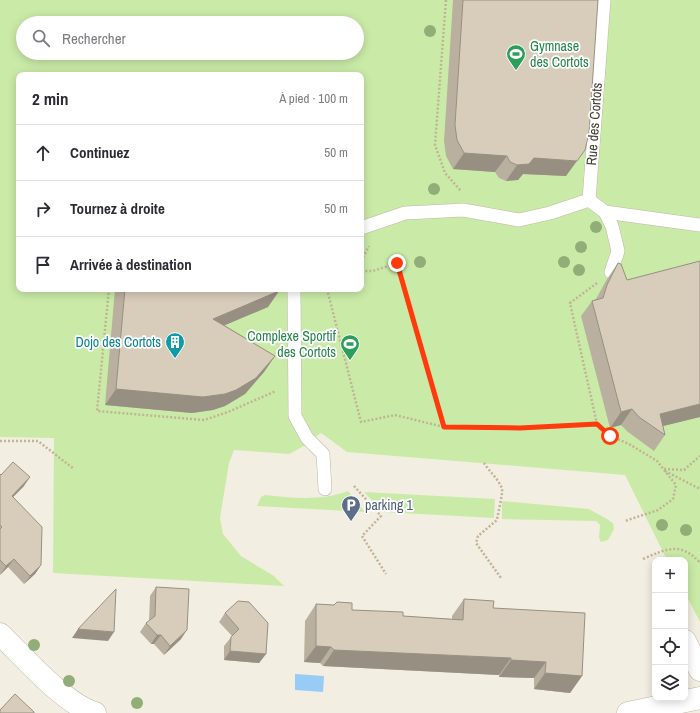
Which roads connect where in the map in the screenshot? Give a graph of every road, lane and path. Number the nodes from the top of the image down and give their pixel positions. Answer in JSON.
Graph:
{"nodes":[{"id":1,"x":446,"y":0,"type":"edge"},
{"id":2,"x":604,"y":0,"type":"edge"},
{"id":3,"x":463,"y":192,"type":"dead end"},
{"id":4,"x":589,"y":200,"type":"junction"},
{"id":5,"x":605,"y":212,"type":"junction"},
{"id":6,"x":700,"y":225,"type":"edge"},
{"id":7,"x":364,"y":227,"type":"edge"},
{"id":8,"x":364,"y":272,"type":"edge"},
{"id":9,"x":611,"y":272,"type":"joint"},
{"id":10,"x":109,"y":292,"type":"edge"},
{"id":11,"x":294,"y":292,"type":"edge"},
{"id":12,"x":328,"y":292,"type":"edge"},
{"id":13,"x":294,"y":384,"type":"junction"},
{"id":14,"x":597,"y":424,"type":"junction"},
{"id":15,"x":444,"y":427,"type":"junction"},
{"id":16,"x":0,"y":441,"type":"edge"},
{"id":17,"x":700,"y":456,"type":"edge"},
{"id":18,"x":484,"y":463,"type":"dead end"},
{"id":19,"x":74,"y":469,"type":"dead end"},
{"id":20,"x":663,"y":470,"type":"junction"},
{"id":21,"x":354,"y":486,"type":"dead end"},
{"id":22,"x":325,"y":489,"type":"dead end"},
{"id":23,"x":700,"y":489,"type":"edge"},
{"id":24,"x":625,"y":521,"type":"dead end"},
{"id":25,"x":644,"y":559,"type":"dead end"},
{"id":26,"x":700,"y":563,"type":"edge"},
{"id":27,"x":386,"y":574,"type":"dead end"},
{"id":28,"x":501,"y":578,"type":"dead end"},
{"id":29,"x":0,"y":634,"type":"edge"},
{"id":30,"x":688,"y":647,"type":"edge"},
{"id":31,"x":700,"y":670,"type":"edge"},
{"id":32,"x":700,"y":698,"type":"edge"},
{"id":33,"x":95,"y":713,"type":"edge"},
{"id":34,"x":628,"y":713,"type":"edge"}],
"edges":[{"from":1,"to":3,"type":"path"},
{"from":2,"to":4,"type":"lane","name":"Rue des Cortots"},
{"from":4,"to":5,"type":"lane"},
{"from":4,"to":7,"type":"lane"},
{"from":5,"to":6,"type":"lane"},
{"from":5,"to":9,"type":"lane"},
{"from":8,"to":15,"type":"path"},
{"from":9,"to":14,"type":"path"},
{"from":10,"to":13,"type":"path"},
{"from":11,"to":13,"type":"lane"},
{"from":12,"to":15,"type":"path"},
{"from":13,"to":22,"type":"lane"},
{"from":14,"to":15,"type":"path"},
{"from":14,"to":20,"type":"path"},
{"from":16,"to":19,"type":"path"},
{"from":17,"to":20,"type":"path"},
{"from":18,"to":28,"type":"path"},
{"from":20,"to":23,"type":"path"},
{"from":20,"to":24,"type":"path"},
{"from":21,"to":27,"type":"path"},
{"from":25,"to":26,"type":"path"},
{"from":29,"to":33,"type":"street"},
{"from":30,"to":31,"type":"street"},
{"from":32,"to":34,"type":"street"}]}
